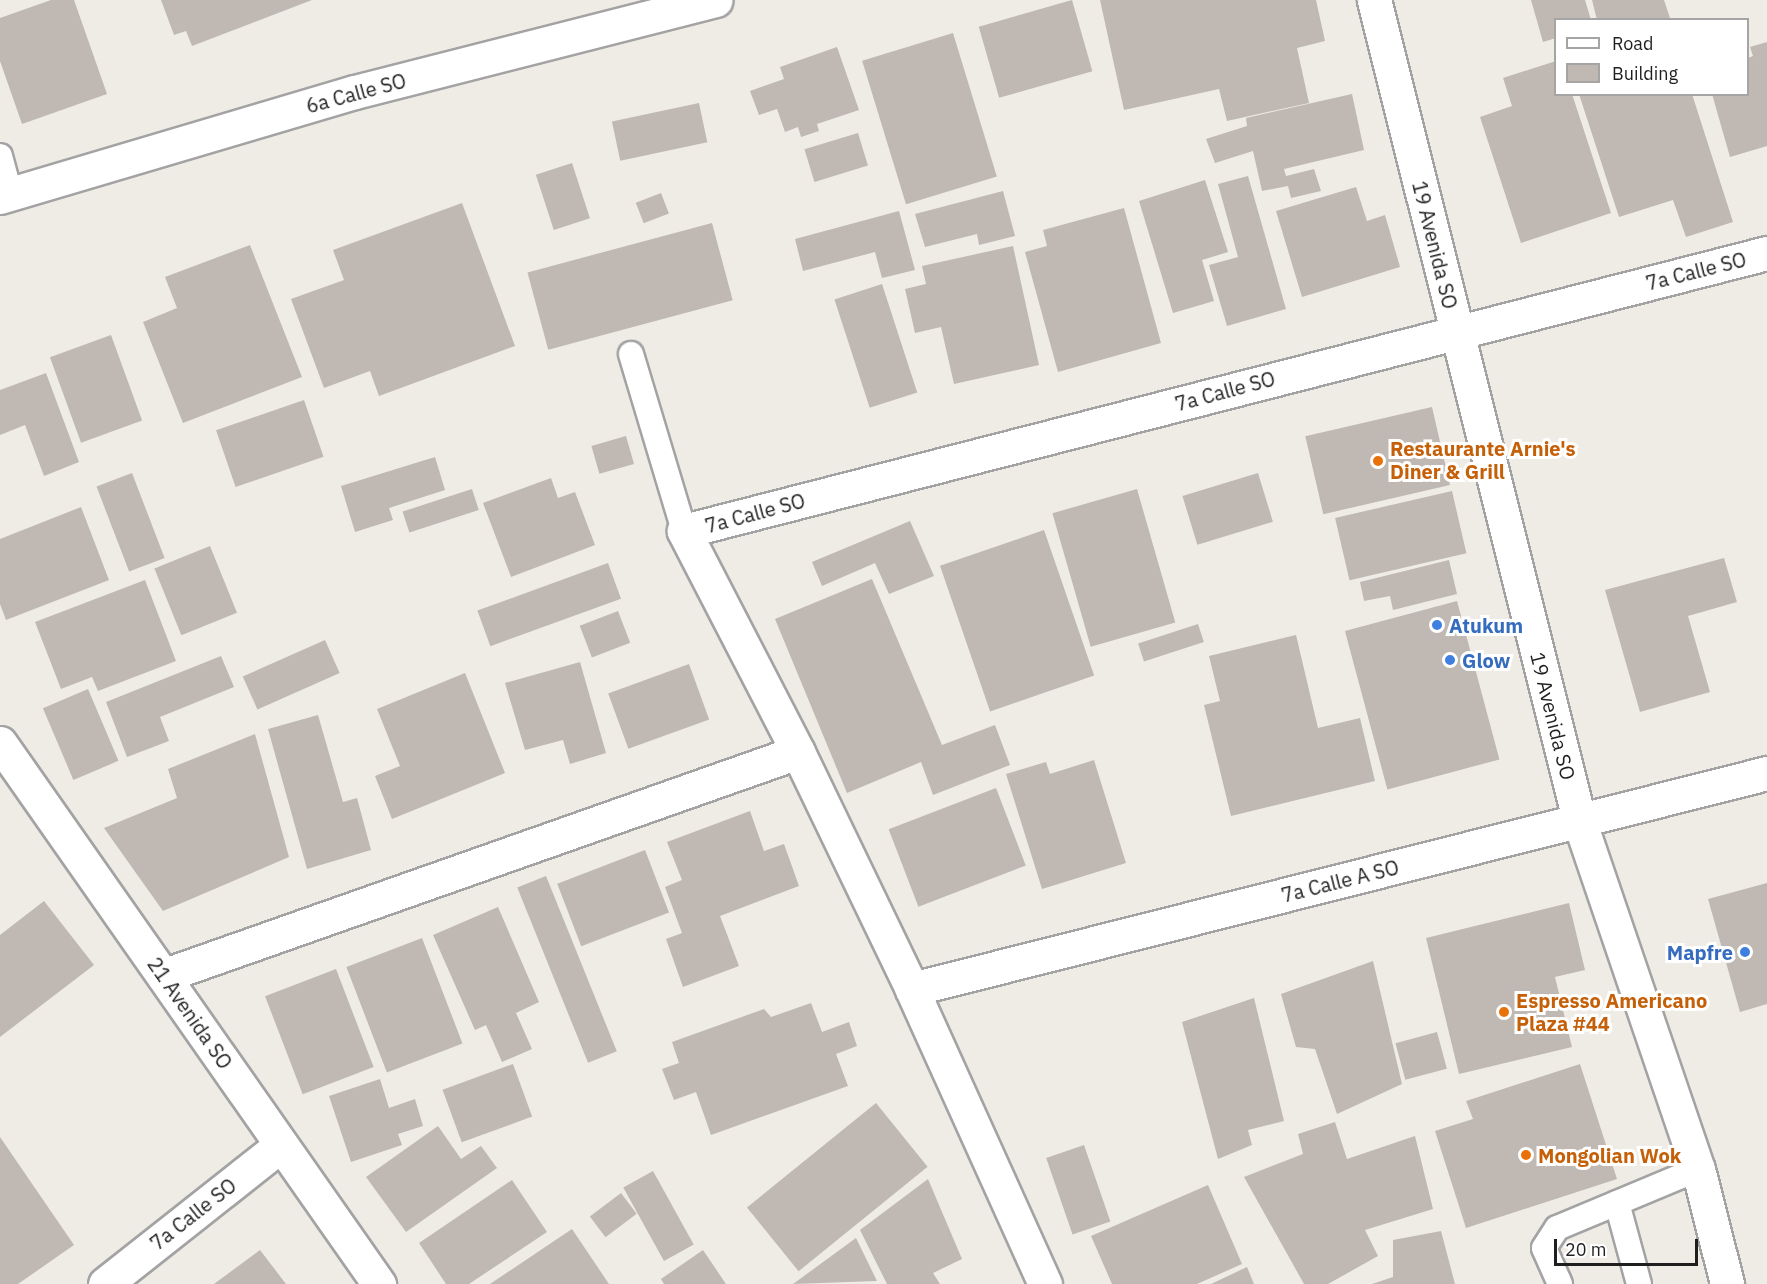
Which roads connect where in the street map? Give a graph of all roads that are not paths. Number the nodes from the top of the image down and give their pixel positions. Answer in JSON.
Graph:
{"nodes":[{"id":1,"x":715,"y":0,"type":"edge"},
{"id":2,"x":1374,"y":0,"type":"edge"},
{"id":3,"x":0,"y":156,"type":"edge"},
{"id":4,"x":5,"y":195,"type":"edge"},
{"id":5,"x":1767,"y":253,"type":"edge"},
{"id":6,"x":1456,"y":332,"type":"junction"},
{"id":7,"x":631,"y":354,"type":"dead end"},
{"id":8,"x":684,"y":531,"type":"junction"},
{"id":9,"x":0,"y":743,"type":"edge"},
{"id":10,"x":798,"y":752,"type":"junction"},
{"id":11,"x":1767,"y":773,"type":"edge"},
{"id":12,"x":1579,"y":820,"type":"junction"},
{"id":13,"x":165,"y":975,"type":"junction"},
{"id":14,"x":912,"y":989,"type":"junction"},
{"id":15,"x":281,"y":1145,"type":"junction"},
{"id":16,"x":1698,"y":1169,"type":"junction"},
{"id":17,"x":1617,"y":1203,"type":"junction"},
{"id":18,"x":105,"y":1284,"type":"edge"},
{"id":19,"x":379,"y":1284,"type":"edge"},
{"id":20,"x":1045,"y":1284,"type":"edge"},
{"id":21,"x":1560,"y":1284,"type":"edge"},
{"id":22,"x":1639,"y":1284,"type":"edge"},
{"id":23,"x":1727,"y":1284,"type":"edge"}],
"edges":[{"from":1,"to":4,"type":"street","name":"6a Calle SO"},
{"from":2,"to":6,"type":"street","name":"19 Avenida SO"},
{"from":3,"to":4,"type":"lane"},
{"from":5,"to":6,"type":"street","name":"7a Calle SO"},
{"from":6,"to":8,"type":"street","name":"7a Calle SO"},
{"from":6,"to":12,"type":"street","name":"19 Avenida SO"},
{"from":7,"to":8,"type":"lane"},
{"from":8,"to":10,"type":"street"},
{"from":9,"to":13,"type":"street","name":"21 Avenida SO"},
{"from":10,"to":13,"type":"street"},
{"from":10,"to":14,"type":"street"},
{"from":11,"to":12,"type":"street","name":"7a Calle A SO"},
{"from":12,"to":14,"type":"street","name":"7a Calle A SO"},
{"from":12,"to":16,"type":"street","name":"19 Avenida SO"},
{"from":13,"to":15,"type":"street","name":"21 Avenida SO"},
{"from":14,"to":20,"type":"street"},
{"from":15,"to":18,"type":"street","name":"7a Calle SO"},
{"from":15,"to":19,"type":"street","name":"21 Avenida SO"},
{"from":16,"to":17,"type":"lane"},
{"from":16,"to":23,"type":"street","name":"19 Avenida SO"},
{"from":17,"to":21,"type":"lane"},
{"from":17,"to":22,"type":"lane"}]}
